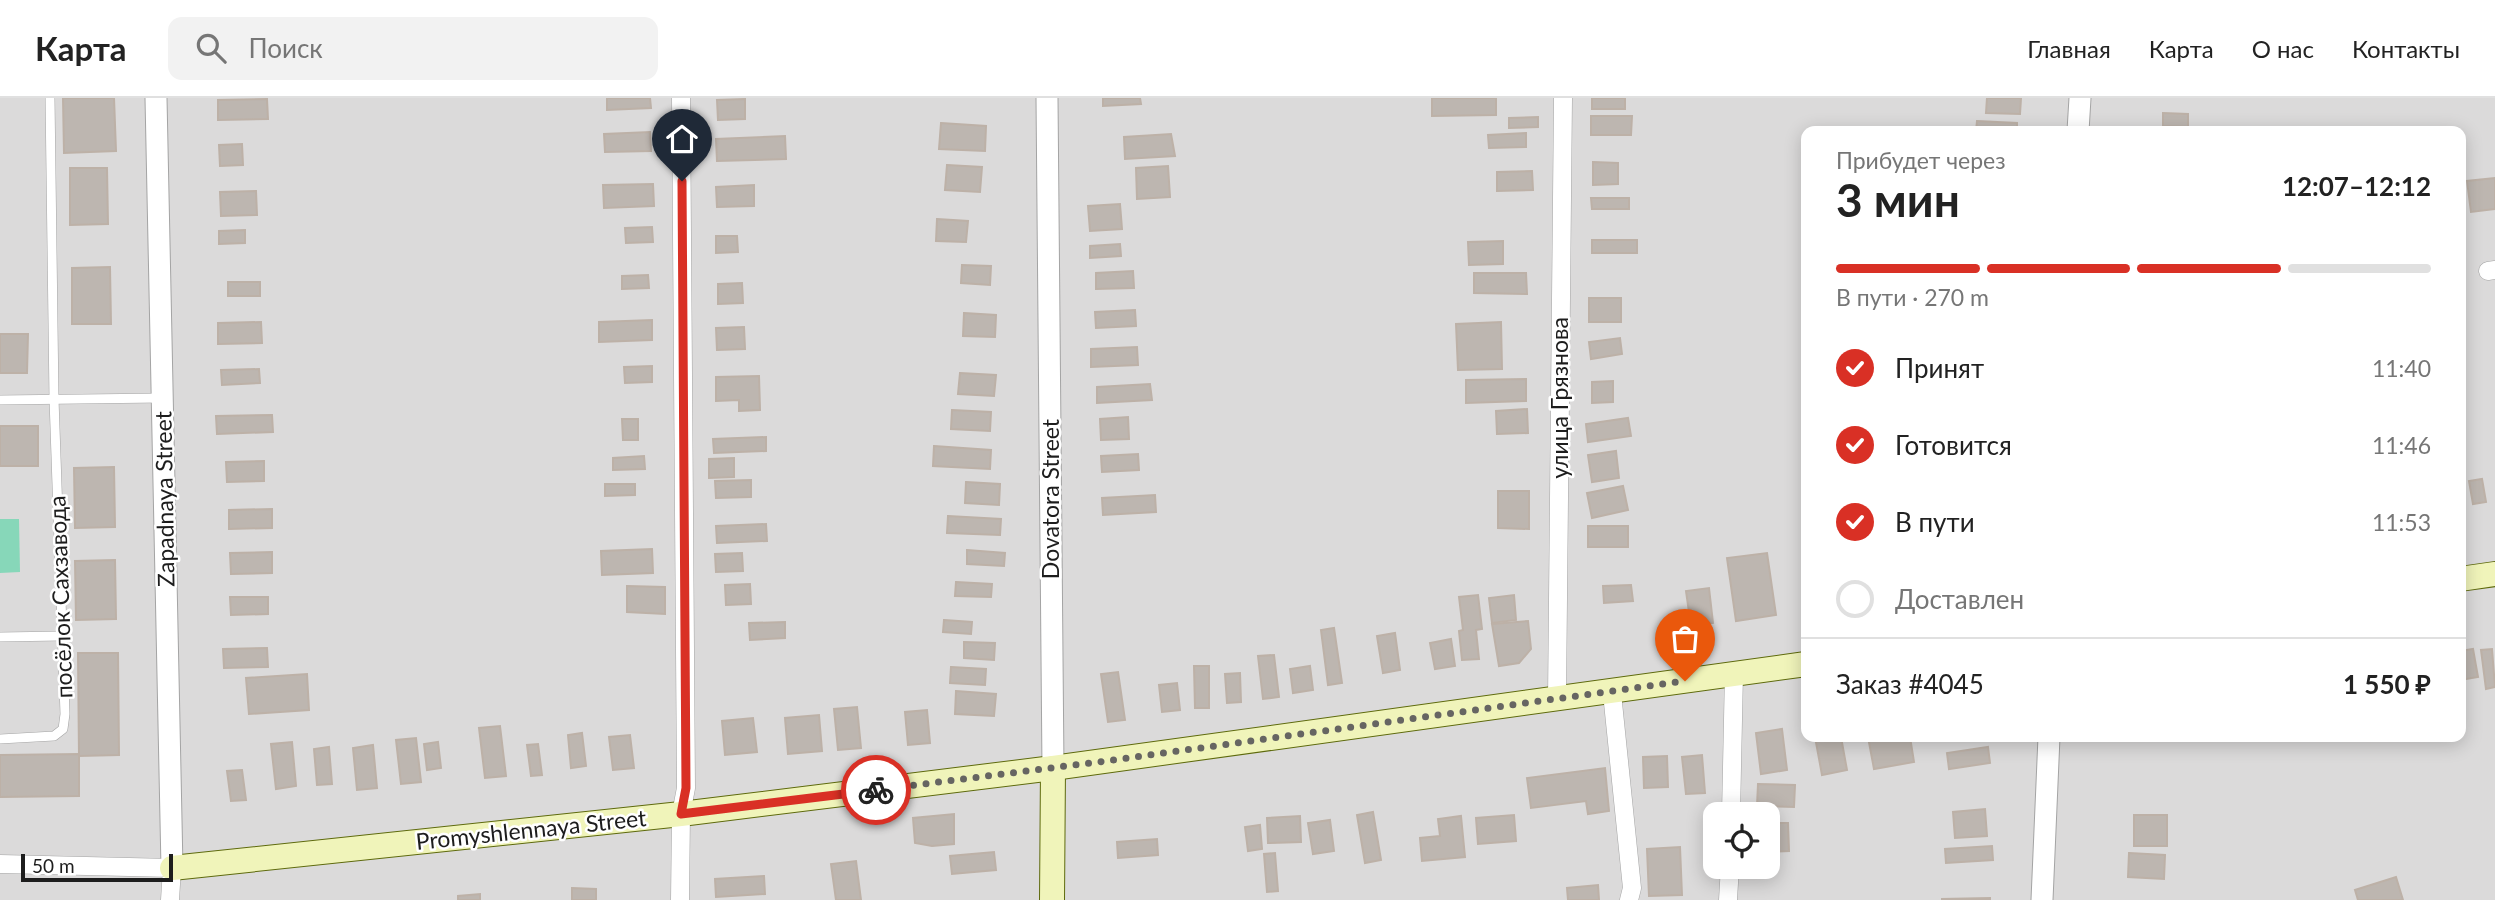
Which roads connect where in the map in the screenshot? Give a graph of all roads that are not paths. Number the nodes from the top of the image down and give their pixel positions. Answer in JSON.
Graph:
{"nodes":[{"id":1,"x":50,"y":98,"type":"edge"},
{"id":2,"x":156,"y":98,"type":"edge"},
{"id":3,"x":681,"y":98,"type":"edge"},
{"id":4,"x":1047,"y":98,"type":"edge"},
{"id":5,"x":1563,"y":98,"type":"edge"},
{"id":6,"x":2080,"y":98,"type":"edge"},
{"id":7,"x":2078,"y":126,"type":"edge"},
{"id":8,"x":162,"y":398,"type":"junction"},
{"id":9,"x":54,"y":399,"type":"junction"},
{"id":10,"x":0,"y":400,"type":"edge"},
{"id":11,"x":2495,"y":574,"type":"edge"},
{"id":12,"x":2466,"y":578,"type":"edge"},
{"id":13,"x":62,"y":636,"type":"junction"},
{"id":14,"x":0,"y":637,"type":"edge"},
{"id":15,"x":1801,"y":665,"type":"edge"},
{"id":16,"x":1734,"y":673,"type":"junction"},
{"id":17,"x":1612,"y":693,"type":"junction"},
{"id":18,"x":1558,"y":699,"type":"junction"},
{"id":19,"x":0,"y":739,"type":"edge"},
{"id":20,"x":2049,"y":742,"type":"edge"},
{"id":21,"x":1053,"y":768,"type":"junction"},
{"id":22,"x":1731,"y":802,"type":"edge"},
{"id":23,"x":681,"y":814,"type":"junction"},
{"id":24,"x":0,"y":864,"type":"edge"},
{"id":25,"x":172,"y":868,"type":"junction"},
{"id":26,"x":1729,"y":879,"type":"edge"},
{"id":27,"x":170,"y":900,"type":"edge"},
{"id":28,"x":680,"y":900,"type":"edge"},
{"id":29,"x":1052,"y":900,"type":"edge"},
{"id":30,"x":1629,"y":900,"type":"edge"},
{"id":31,"x":1728,"y":900,"type":"edge"},
{"id":32,"x":2042,"y":900,"type":"edge"}],
"edges":[{"from":1,"to":9,"type":"lane","name":"посёлок Сахзавода"},
{"from":2,"to":8,"type":"street","name":"Zapadnaya Street"},
{"from":3,"to":23,"type":"street"},
{"from":4,"to":21,"type":"street","name":"Dovatora Street"},
{"from":5,"to":18,"type":"street","name":"улица Грязнова"},
{"from":6,"to":7,"type":"street"},
{"from":8,"to":9,"type":"lane"},
{"from":8,"to":25,"type":"street","name":"Zapadnaya Street"},
{"from":9,"to":10,"type":"lane"},
{"from":9,"to":13,"type":"lane","name":"посёлок Сахзавода"},
{"from":11,"to":12,"type":"main road"},
{"from":13,"to":14,"type":"lane"},
{"from":13,"to":19,"type":"lane","name":"посёлок Сахзавода"},
{"from":15,"to":16,"type":"main road","name":"Promyshlennaya Street"},
{"from":16,"to":17,"type":"main road","name":"Promyshlennaya Street"},
{"from":16,"to":22,"type":"street"},
{"from":17,"to":18,"type":"main road","name":"Promyshlennaya Street"},
{"from":17,"to":30,"type":"street"},
{"from":18,"to":21,"type":"main road","name":"Promyshlennaya Street"},
{"from":20,"to":32,"type":"street"},
{"from":21,"to":23,"type":"main road","name":"Promyshlennaya Street"},
{"from":21,"to":29,"type":"main road","name":"Dovatora Street"},
{"from":23,"to":25,"type":"main road","name":"Promyshlennaya Street"},
{"from":23,"to":28,"type":"street"},
{"from":24,"to":25,"type":"street"},
{"from":25,"to":27,"type":"street","name":"Zapadnaya Street"},
{"from":26,"to":31,"type":"street"}]}
